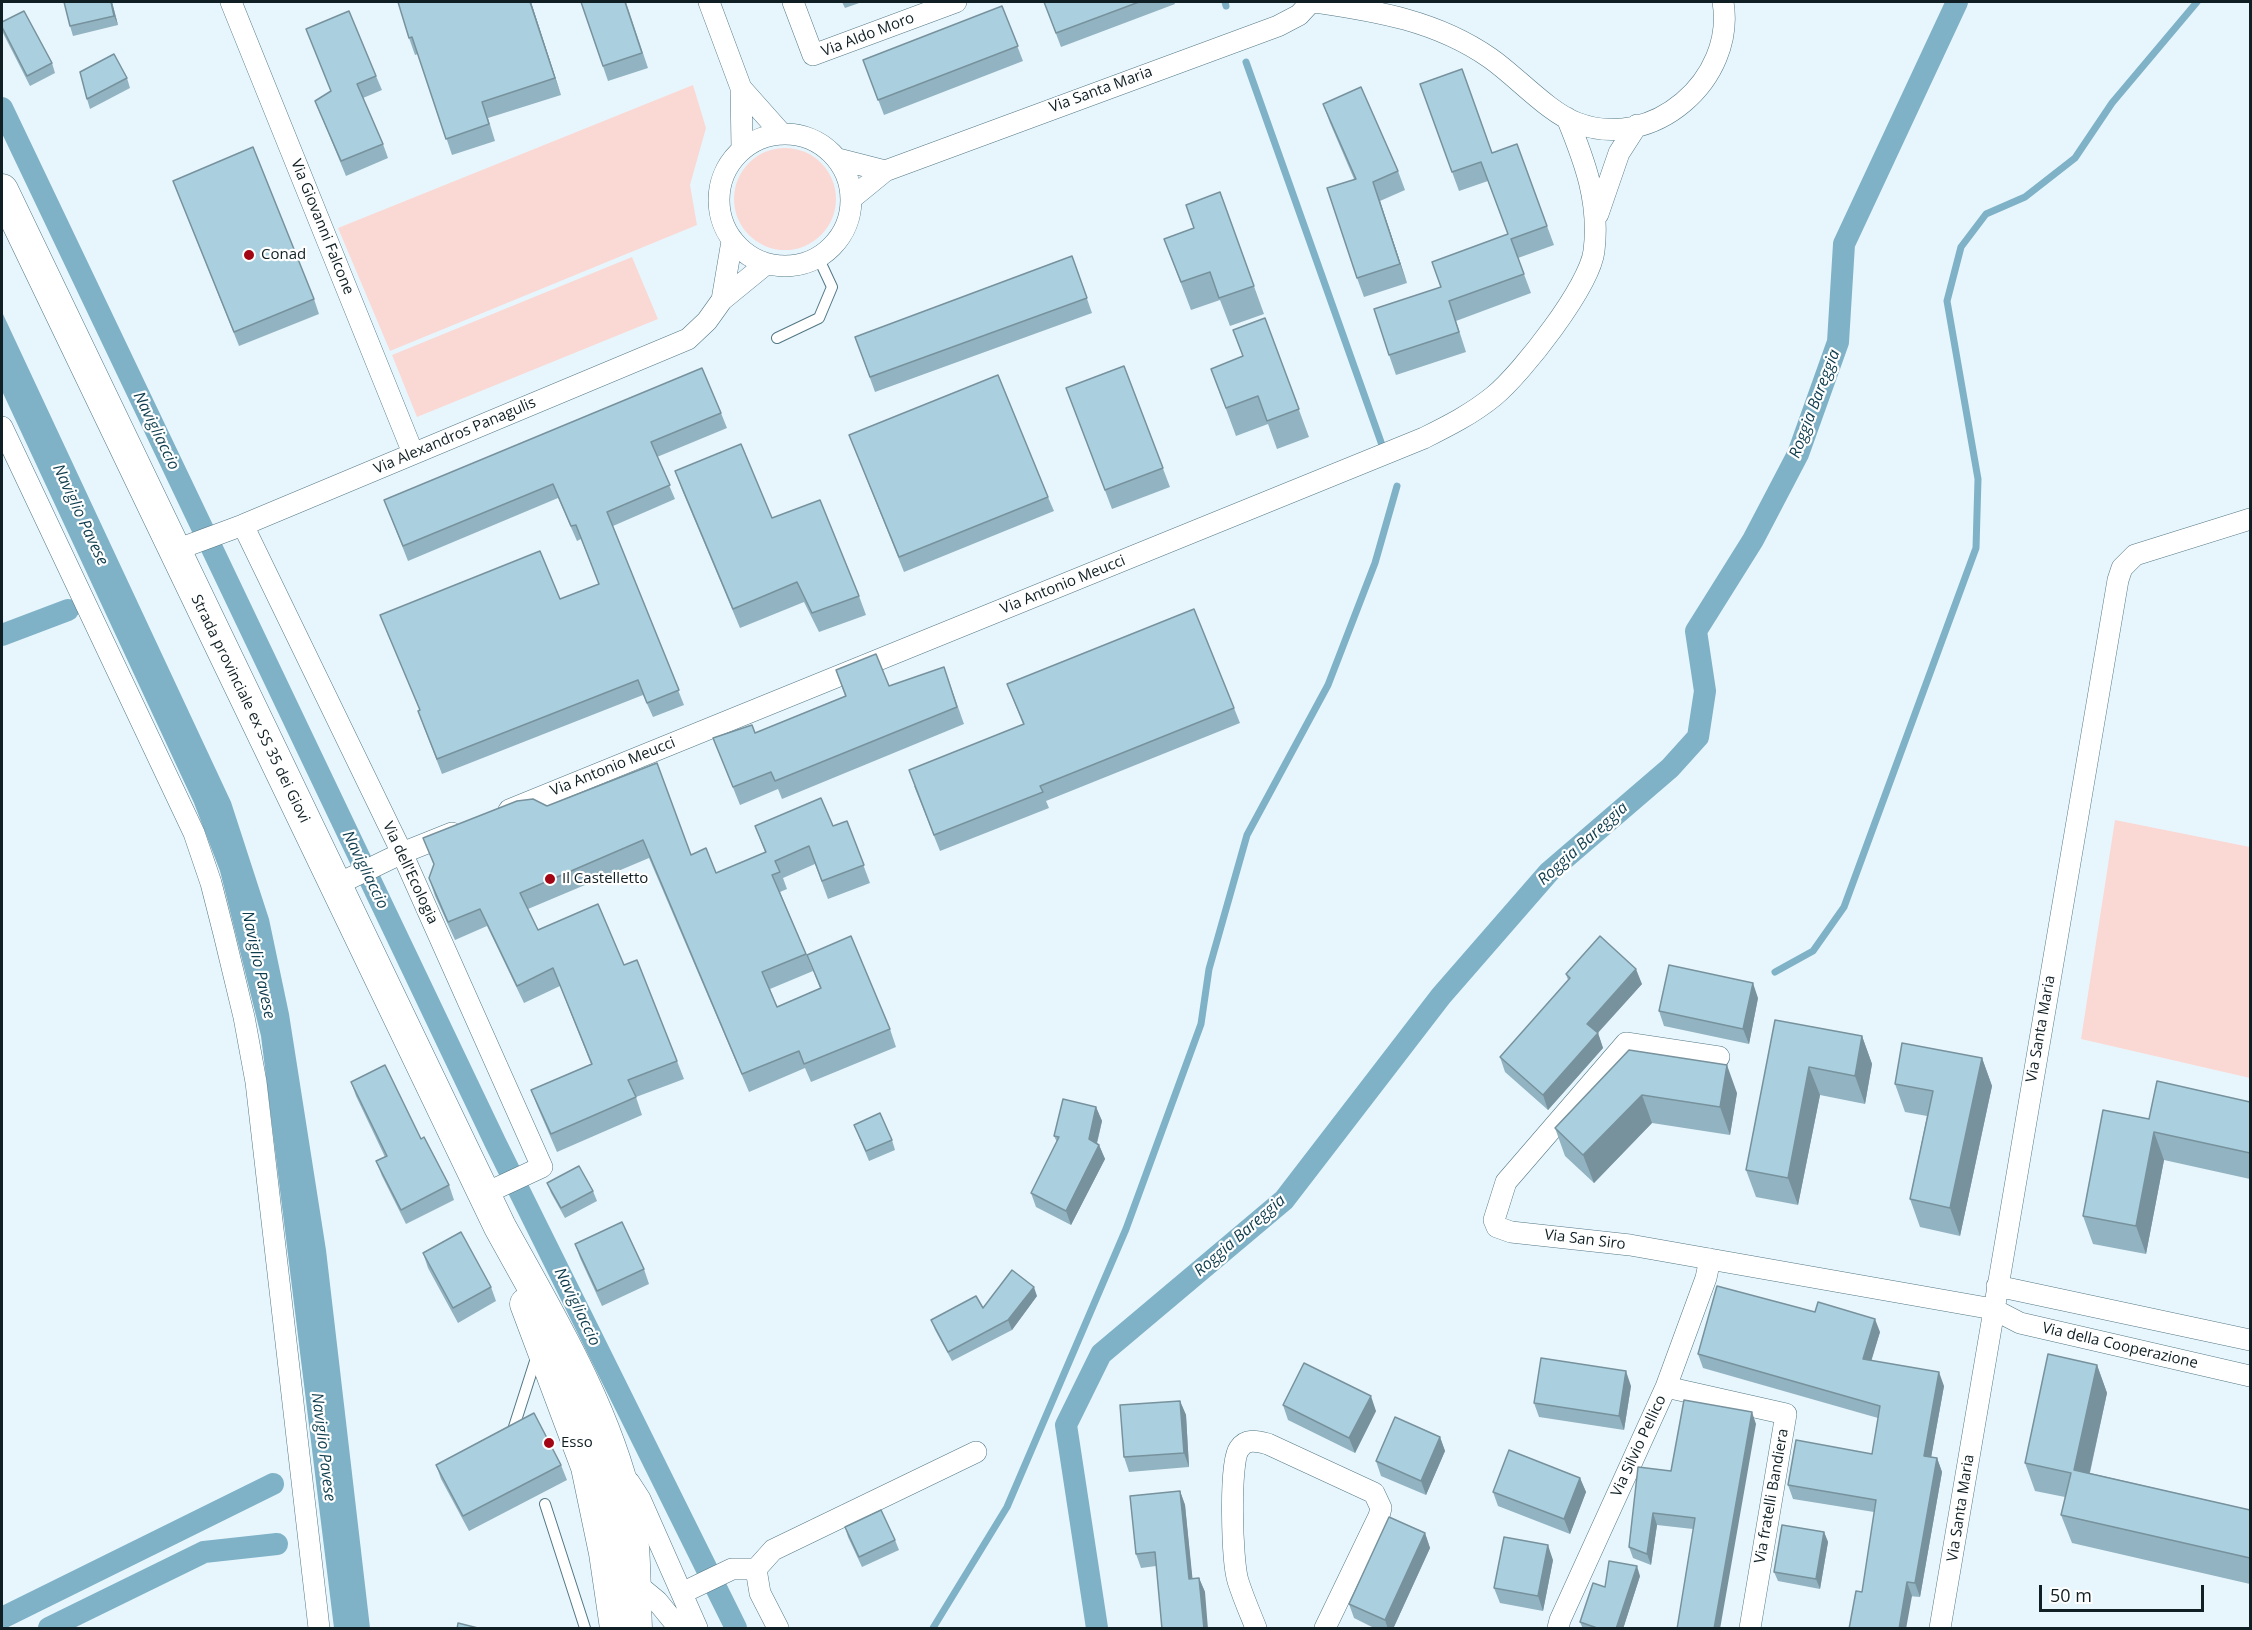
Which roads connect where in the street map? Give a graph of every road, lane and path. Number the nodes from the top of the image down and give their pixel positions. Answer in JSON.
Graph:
{"nodes":[{"id":1,"x":231,"y":2,"type":"edge"},
{"id":2,"x":709,"y":2,"type":"edge"},
{"id":3,"x":793,"y":2,"type":"edge"},
{"id":4,"x":956,"y":2,"type":"edge"},
{"id":5,"x":1313,"y":2,"type":"edge"},
{"id":6,"x":1723,"y":2,"type":"edge"},
{"id":7,"x":741,"y":88,"type":"junction"},
{"id":8,"x":1567,"y":118,"type":"junction"},
{"id":9,"x":1637,"y":125,"type":"junction"},
{"id":10,"x":781,"y":133,"type":"junction"},
{"id":11,"x":742,"y":148,"type":"junction"},
{"id":12,"x":838,"y":159,"type":"junction"},
{"id":13,"x":885,"y":171,"type":"junction"},
{"id":14,"x":2,"y":190,"type":"edge"},
{"id":15,"x":852,"y":198,"type":"junction"},
{"id":16,"x":1596,"y":223,"type":"junction"},
{"id":17,"x":732,"y":241,"type":"junction"},
{"id":18,"x":818,"y":257,"type":"junction"},
{"id":19,"x":766,"y":264,"type":"junction"},
{"id":20,"x":722,"y":300,"type":"junction"},
{"id":21,"x":777,"y":338,"type":"dead end"},
{"id":22,"x":2,"y":427,"type":"edge"},
{"id":23,"x":413,"y":453,"type":"junction"},
{"id":24,"x":2250,"y":519,"type":"edge"},
{"id":25,"x":243,"y":525,"type":"junction"},
{"id":26,"x":173,"y":551,"type":"junction"},
{"id":27,"x":491,"y":817,"type":"edge"},
{"id":28,"x":469,"y":826,"type":"edge"},
{"id":29,"x":394,"y":857,"type":"junction"},
{"id":30,"x":344,"y":881,"type":"junction"},
{"id":31,"x":1719,"y":1057,"type":"dead end"},
{"id":32,"x":493,"y":1190,"type":"junction"},
{"id":33,"x":500,"y":1227,"type":"junction"},
{"id":34,"x":1710,"y":1259,"type":"junction"},
{"id":35,"x":1997,"y":1286,"type":"junction"},
{"id":36,"x":1993,"y":1309,"type":"junction"},
{"id":37,"x":2250,"y":1340,"type":"edge"},
{"id":38,"x":540,"y":1346,"type":"junction"},
{"id":39,"x":2250,"y":1376,"type":"edge"},
{"id":40,"x":1666,"y":1387,"type":"junction"},
{"id":41,"x":512,"y":1433,"type":"edge"},
{"id":42,"x":976,"y":1452,"type":"dead end"},
{"id":43,"x":615,"y":1460,"type":"junction"},
{"id":44,"x":545,"y":1504,"type":"dead end"},
{"id":45,"x":605,"y":1553,"type":"junction"},
{"id":46,"x":756,"y":1569,"type":"junction"},
{"id":47,"x":634,"y":1583,"type":"junction"},
{"id":48,"x":689,"y":1590,"type":"junction"},
{"id":49,"x":319,"y":1629,"type":"edge"},
{"id":50,"x":585,"y":1629,"type":"edge"},
{"id":51,"x":616,"y":1629,"type":"edge"},
{"id":52,"x":636,"y":1629,"type":"edge"},
{"id":53,"x":679,"y":1629,"type":"edge"},
{"id":54,"x":697,"y":1629,"type":"edge"},
{"id":55,"x":777,"y":1629,"type":"edge"},
{"id":56,"x":1256,"y":1629,"type":"edge"},
{"id":57,"x":1325,"y":1629,"type":"edge"},
{"id":58,"x":1558,"y":1629,"type":"edge"},
{"id":59,"x":1750,"y":1629,"type":"edge"},
{"id":60,"x":1941,"y":1629,"type":"edge"}],
"edges":[{"from":1,"to":23,"type":"street","name":"Via Giovanni Falcone"},
{"from":2,"to":7,"type":"street"},
{"from":3,"to":4,"type":"street","name":"Via Aldo Moro"},
{"from":5,"to":8,"type":"street"},
{"from":5,"to":13,"type":"street","name":"Via Santa Maria"},
{"from":6,"to":9,"type":"street"},
{"from":7,"to":10,"type":"street"},
{"from":7,"to":11,"type":"street"},
{"from":8,"to":9,"type":"street"},
{"from":8,"to":16,"type":"street","name":"Via Antonio Meucci"},
{"from":9,"to":16,"type":"street"},
{"from":10,"to":11,"type":"street"},
{"from":10,"to":12,"type":"street"},
{"from":11,"to":17,"type":"street"},
{"from":12,"to":13,"type":"street"},
{"from":12,"to":15,"type":"street"},
{"from":13,"to":15,"type":"street","name":"Via Santa Maria"},
{"from":14,"to":26,"type":"main road","name":"Strada provinciale ex SS 35 dei Giovi"},
{"from":15,"to":18,"type":"street"},
{"from":16,"to":27,"type":"street","name":"Via Antonio Meucci"},
{"from":17,"to":19,"type":"street"},
{"from":17,"to":20,"type":"street","name":"Via Alexandros Panagulis"},
{"from":18,"to":19,"type":"street"},
{"from":18,"to":21,"type":"lane"},
{"from":19,"to":20,"type":"street","name":"Via Alexandros Panagulis"},
{"from":20,"to":23,"type":"street","name":"Via Alexandros Panagulis"},
{"from":22,"to":49,"type":"street"},
{"from":23,"to":25,"type":"street","name":"Via Alexandros Panagulis"},
{"from":24,"to":35,"type":"street","name":"Via Santa Maria"},
{"from":25,"to":26,"type":"street","name":"Via Alexandros Panagulis"},
{"from":25,"to":29,"type":"street","name":"Via dell'Ecologia"},
{"from":26,"to":30,"type":"main road","name":"Strada provinciale ex SS 35 dei Giovi"},
{"from":28,"to":29,"type":"street"},
{"from":29,"to":30,"type":"street"},
{"from":29,"to":32,"type":"street","name":"Via dell'Ecologia"},
{"from":30,"to":32,"type":"main road","name":"Strada provinciale ex SS 35 dei Giovi"},
{"from":31,"to":34,"type":"street","name":"Via San Siro"},
{"from":32,"to":33,"type":"main road","name":"Strada provinciale ex SS 35 dei Giovi"},
{"from":33,"to":38,"type":"main road","name":"Strada provinciale ex SS 35 dei Giovi"},
{"from":33,"to":43,"type":"main road","name":"Strada provinciale ex SS 35 dei Giovi"},
{"from":34,"to":36,"type":"street","name":"Via San Siro"},
{"from":34,"to":40,"type":"street","name":"Via Silvio Pellico"},
{"from":35,"to":36,"type":"street","name":"Via Santa Maria"},
{"from":35,"to":37,"type":"street"},
{"from":36,"to":39,"type":"street","name":"Via della Cooperazione"},
{"from":36,"to":60,"type":"street","name":"Via Santa Maria"},
{"from":38,"to":41,"type":"lane"},
{"from":38,"to":45,"type":"main road","name":"Strada provinciale ex SS 35 dei Giovi"},
{"from":40,"to":58,"type":"street","name":"Via Silvio Pellico"},
{"from":40,"to":59,"type":"street","name":"Via fratelli Bandiera"},
{"from":42,"to":46,"type":"street"},
{"from":43,"to":47,"type":"main road","name":"Strada provinciale ex SS 35 dei Giovi"},
{"from":43,"to":48,"type":"street"},
{"from":44,"to":50,"type":"lane"},
{"from":45,"to":47,"type":"street"},
{"from":45,"to":51,"type":"main road","name":"Strada provinciale ex SS 35 dei Giovi"},
{"from":46,"to":48,"type":"street"},
{"from":46,"to":55,"type":"street"},
{"from":47,"to":52,"type":"main road","name":"Strada provinciale ex SS 35 dei Giovi"},
{"from":47,"to":53,"type":"street"},
{"from":48,"to":54,"type":"street"},
{"from":56,"to":57,"type":"street"}]}
